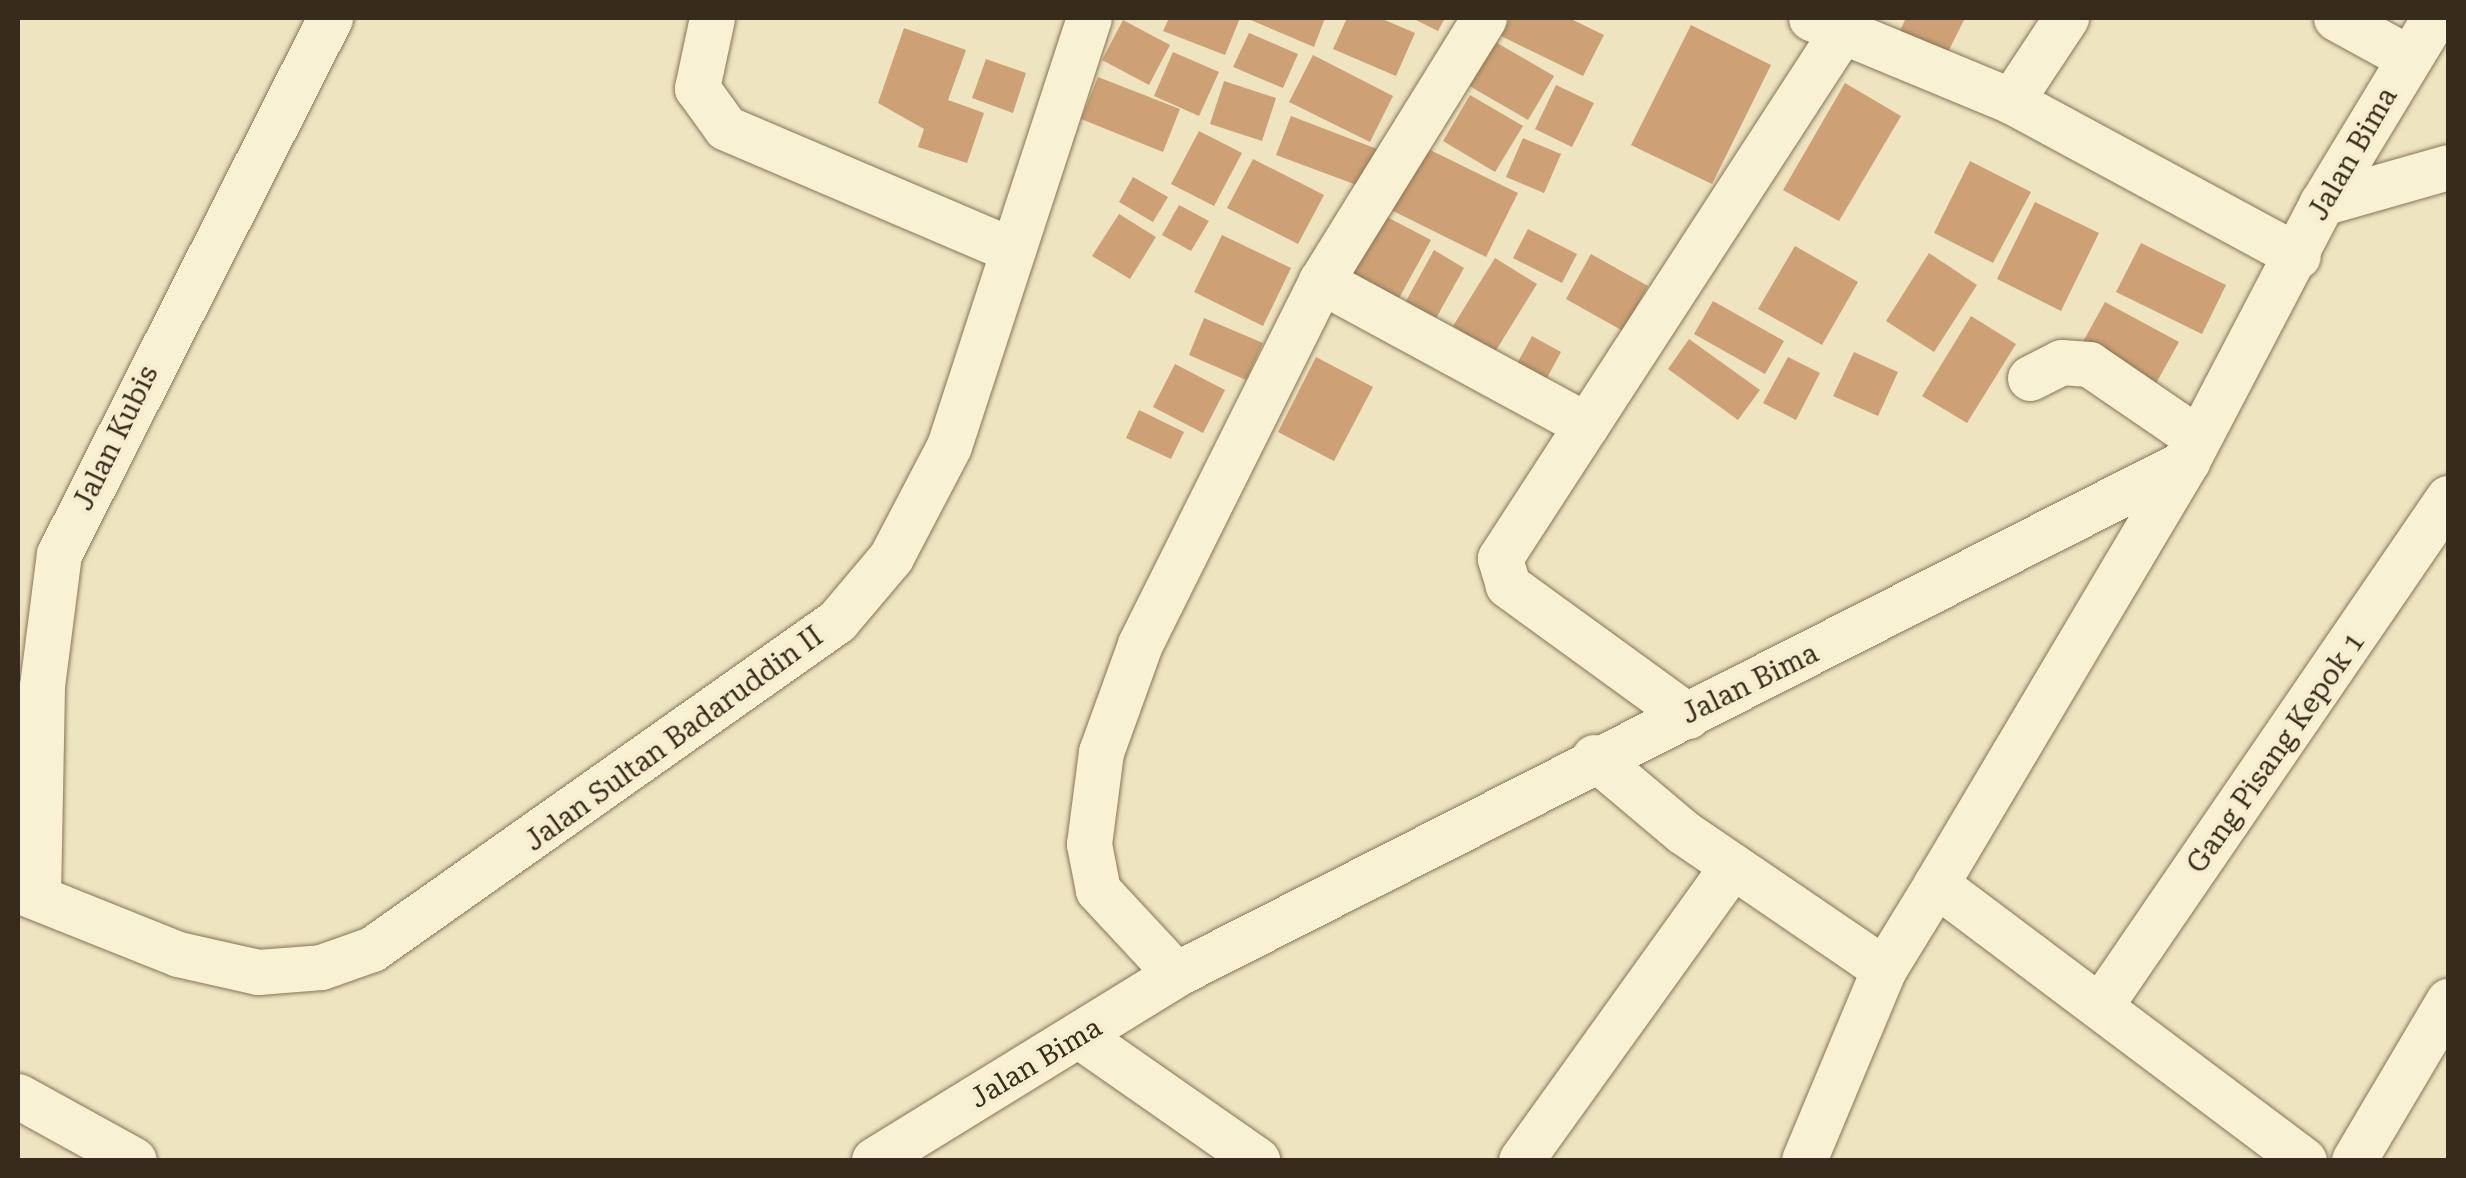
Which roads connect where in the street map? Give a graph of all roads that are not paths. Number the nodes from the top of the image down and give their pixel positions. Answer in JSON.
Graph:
{"nodes":[{"id":1,"x":330,"y":18,"type":"edge"},
{"id":2,"x":712,"y":18,"type":"edge"},
{"id":3,"x":1089,"y":18,"type":"edge"},
{"id":4,"x":1484,"y":18,"type":"edge"},
{"id":5,"x":2066,"y":18,"type":"edge"},
{"id":6,"x":2336,"y":18,"type":"edge"},
{"id":7,"x":2434,"y":18,"type":"edge"},
{"id":8,"x":1826,"y":26,"type":"edge"},
{"id":9,"x":2408,"y":58,"type":"junction"},
{"id":10,"x":2010,"y":101,"type":"junction"},
{"id":11,"x":2448,"y":166,"type":"edge"},
{"id":12,"x":2322,"y":203,"type":"junction"},
{"id":13,"x":1012,"y":250,"type":"junction"},
{"id":14,"x":2298,"y":256,"type":"junction"},
{"id":15,"x":1321,"y":281,"type":"junction"},
{"id":16,"x":2030,"y":378,"type":"dead end"},
{"id":17,"x":1586,"y":425,"type":"junction"},
{"id":18,"x":2192,"y":449,"type":"junction"},
{"id":19,"x":2448,"y":498,"type":"edge"},
{"id":20,"x":35,"y":603,"type":"edge"},
{"id":21,"x":1688,"y":716,"type":"junction"},
{"id":22,"x":1594,"y":756,"type":"junction"},
{"id":23,"x":1732,"y":866,"type":"junction"},
{"id":24,"x":1936,"y":884,"type":"junction"},
{"id":25,"x":28,"y":893,"type":"edge"},
{"id":26,"x":1884,"y":969,"type":"junction"},
{"id":27,"x":1176,"y":974,"type":"junction"},
{"id":28,"x":2448,"y":1002,"type":"edge"},
{"id":29,"x":2100,"y":1006,"type":"junction"},
{"id":30,"x":1082,"y":1037,"type":"junction"},
{"id":31,"x":18,"y":1096,"type":"edge"},
{"id":32,"x":134,"y":1160,"type":"edge"},
{"id":33,"x":874,"y":1160,"type":"edge"},
{"id":34,"x":1257,"y":1160,"type":"edge"},
{"id":35,"x":1521,"y":1160,"type":"edge"},
{"id":36,"x":1804,"y":1160,"type":"edge"},
{"id":37,"x":2304,"y":1160,"type":"edge"},
{"id":38,"x":2354,"y":1160,"type":"edge"}],
"edges":[{"from":1,"to":20,"type":"street","name":"Jalan Kubis"},
{"from":2,"to":13,"type":"street"},
{"from":3,"to":13,"type":"street","name":"Jalan Sultan Badaruddin II"},
{"from":4,"to":15,"type":"street"},
{"from":5,"to":10,"type":"street"},
{"from":6,"to":9,"type":"street"},
{"from":7,"to":9,"type":"street","name":"Jalan Bima"},
{"from":8,"to":10,"type":"street"},
{"from":8,"to":17,"type":"street"},
{"from":9,"to":12,"type":"street","name":"Jalan Bima"},
{"from":10,"to":14,"type":"street"},
{"from":11,"to":12,"type":"street"},
{"from":12,"to":14,"type":"street","name":"Jalan Bima"},
{"from":13,"to":25,"type":"street","name":"Jalan Sultan Badaruddin II"},
{"from":14,"to":18,"type":"street","name":"Jalan Bima"},
{"from":15,"to":17,"type":"street"},
{"from":15,"to":27,"type":"street"},
{"from":16,"to":18,"type":"street"},
{"from":17,"to":21,"type":"street"},
{"from":18,"to":21,"type":"street","name":"Jalan Bima"},
{"from":18,"to":24,"type":"street"},
{"from":19,"to":29,"type":"street","name":"Gang Pisang Kepok 1"},
{"from":20,"to":25,"type":"street","name":"Jalan Kubis"},
{"from":21,"to":22,"type":"street","name":"Jalan Bima"},
{"from":22,"to":23,"type":"street"},
{"from":22,"to":27,"type":"street","name":"Jalan Bima"},
{"from":23,"to":26,"type":"street"},
{"from":23,"to":35,"type":"street"},
{"from":24,"to":26,"type":"street"},
{"from":24,"to":29,"type":"street"},
{"from":26,"to":36,"type":"street"},
{"from":27,"to":30,"type":"street","name":"Jalan Bima"},
{"from":28,"to":38,"type":"street"},
{"from":29,"to":37,"type":"street"},
{"from":30,"to":33,"type":"street","name":"Jalan Bima"},
{"from":30,"to":34,"type":"street"},
{"from":31,"to":32,"type":"street"}]}
